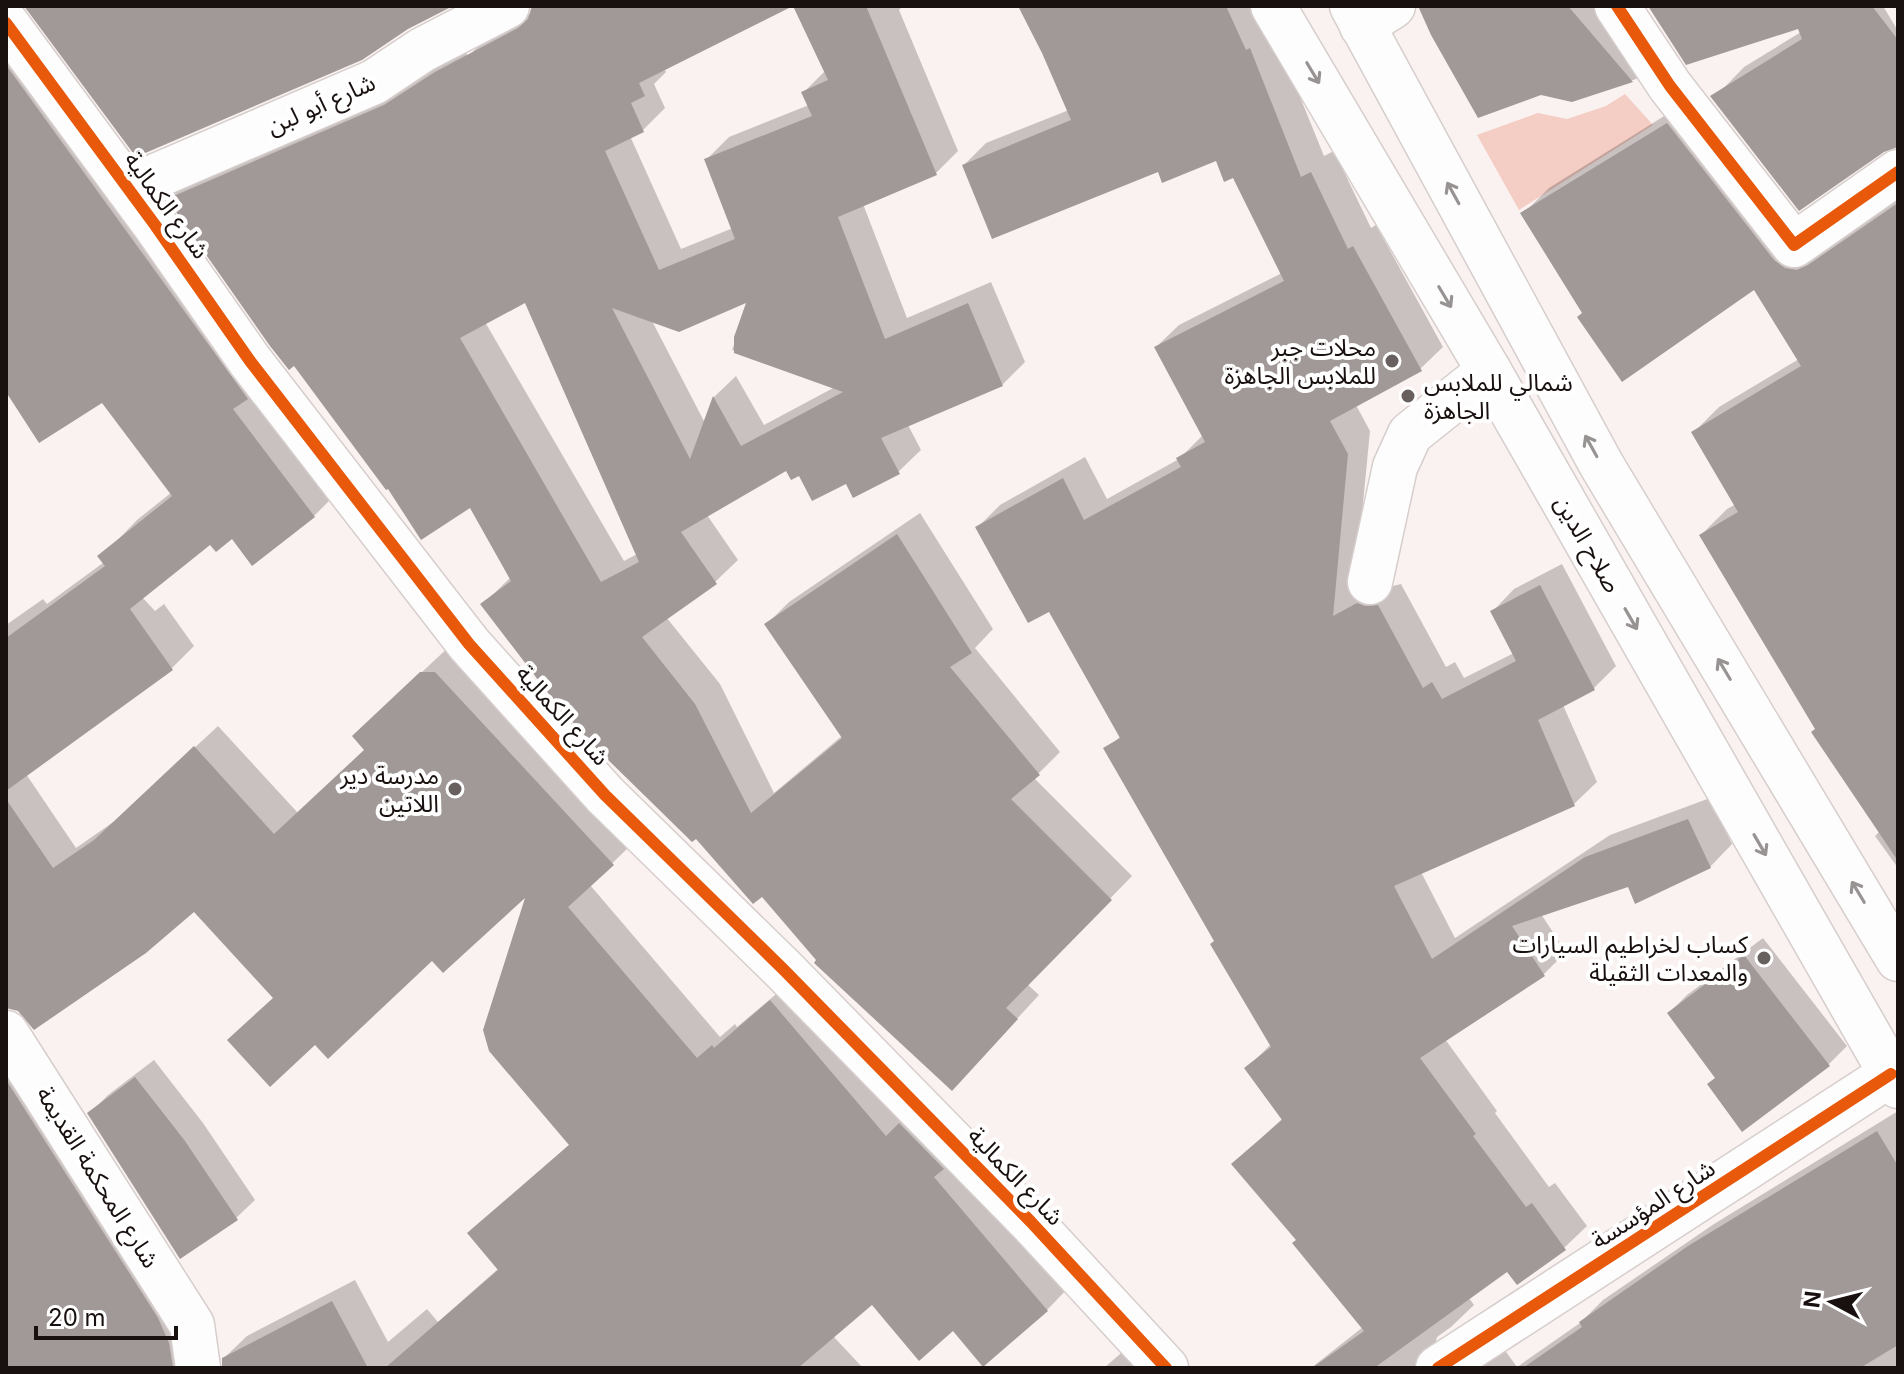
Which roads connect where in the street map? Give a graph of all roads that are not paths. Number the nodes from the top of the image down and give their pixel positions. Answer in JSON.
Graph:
{"nodes":[{"id":1,"x":507,"y":6,"type":"edge"},
{"id":2,"x":1273,"y":6,"type":"edge"},
{"id":3,"x":1617,"y":6,"type":"edge"},
{"id":4,"x":1369,"y":13,"type":"edge"},
{"id":5,"x":6,"y":23,"type":"edge"},
{"id":6,"x":1898,"y":172,"type":"edge"},
{"id":7,"x":128,"y":188,"type":"junction"},
{"id":8,"x":1489,"y":371,"type":"junction"},
{"id":9,"x":1370,"y":582,"type":"dead end"},
{"id":10,"x":1898,"y":959,"type":"edge"},
{"id":11,"x":6,"y":1033,"type":"edge"},
{"id":12,"x":1894,"y":1080,"type":"edge"},
{"id":13,"x":198,"y":1368,"type":"edge"},
{"id":14,"x":1166,"y":1368,"type":"edge"},
{"id":15,"x":1438,"y":1368,"type":"edge"}],
"edges":[{"from":1,"to":7,"type":"main road","name":"شارع أبو لبن"},
{"from":2,"to":8,"type":"main road","name":"صلاح الدين","one_way":true},
{"from":3,"to":6,"type":"main road"},
{"from":10,"to":4,"type":"main road","one_way":true},
{"from":5,"to":7,"type":"main road","name":"شارع الكمالية"},
{"from":7,"to":14,"type":"main road","name":"شارع الكمالية"},
{"from":8,"to":9,"type":"main road"},
{"from":8,"to":12,"type":"main road","name":"صلاح الدين","one_way":true},
{"from":11,"to":13,"type":"main road","name":"شارع المحكمة القديمة"},
{"from":12,"to":15,"type":"main road","name":"شارع المؤسسة"}]}
